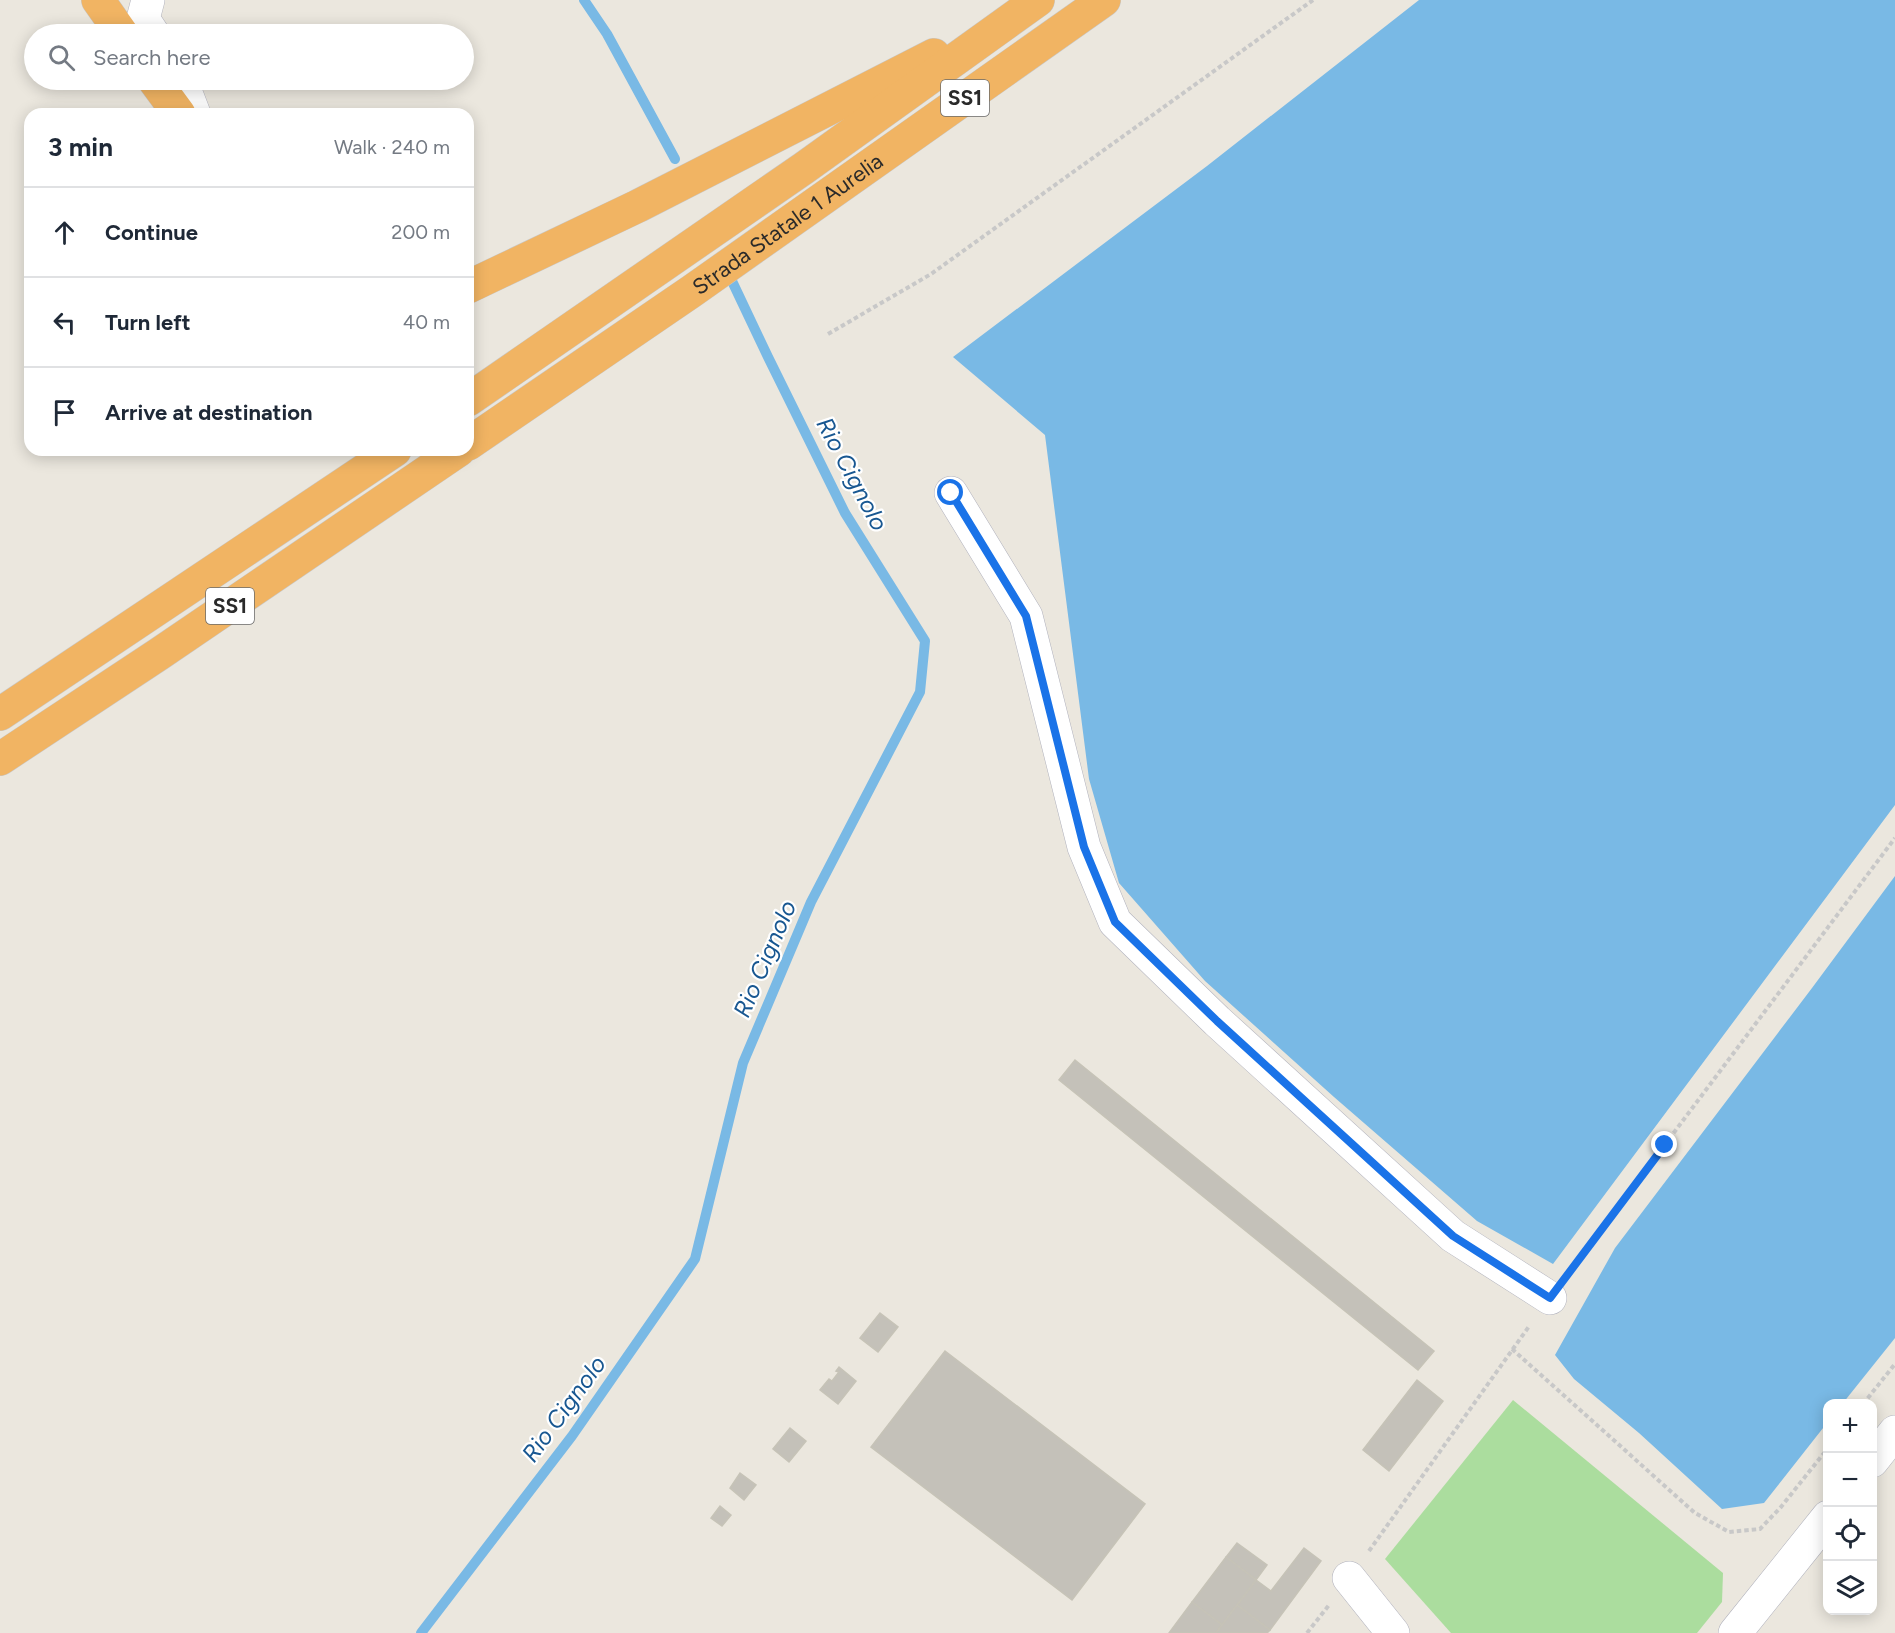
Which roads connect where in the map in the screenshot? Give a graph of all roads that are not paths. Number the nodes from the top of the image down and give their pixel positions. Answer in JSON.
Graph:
{"nodes":[{"id":1,"x":98,"y":0,"type":"edge"},
{"id":2,"x":148,"y":0,"type":"edge"},
{"id":3,"x":1104,"y":0,"type":"edge"},
{"id":4,"x":1031,"y":5,"type":"edge"},
{"id":5,"x":115,"y":24,"type":"edge"},
{"id":6,"x":146,"y":24,"type":"edge"},
{"id":7,"x":161,"y":90,"type":"edge"},
{"id":8,"x":185,"y":90,"type":"edge"},
{"id":9,"x":175,"y":108,"type":"edge"},
{"id":10,"x":192,"y":108,"type":"edge"},
{"id":11,"x":474,"y":284,"type":"edge"},
{"id":12,"x":474,"y":396,"type":"edge"},
{"id":13,"x":474,"y":440,"type":"edge"},
{"id":14,"x":386,"y":456,"type":"edge"},
{"id":15,"x":450,"y":456,"type":"edge"},
{"id":16,"x":951,"y":493,"type":"dead end"},
{"id":17,"x":0,"y":714,"type":"edge"},
{"id":18,"x":0,"y":759,"type":"edge"},
{"id":19,"x":1550,"y":1298,"type":"road end"},
{"id":20,"x":1895,"y":1432,"type":"edge"},
{"id":21,"x":1877,"y":1455,"type":"edge"},
{"id":22,"x":1823,"y":1522,"type":"edge"},
{"id":23,"x":1349,"y":1578,"type":"road end"},
{"id":24,"x":1393,"y":1633,"type":"edge"},
{"id":25,"x":1735,"y":1633,"type":"edge"}],
"edges":[{"from":1,"to":5,"type":"highway"},
{"from":2,"to":6,"type":"street"},
{"from":3,"to":13,"type":"highway","name":"Strada Statale 1 Aurelia","number":"SS1"},
{"from":4,"to":11,"type":"highway"},
{"from":4,"to":12,"type":"highway","name":"Strada Statale 1 Aurelia","number":"SS1"},
{"from":7,"to":9,"type":"highway"},
{"from":8,"to":10,"type":"street"},
{"from":14,"to":17,"type":"highway","number":"SS1"},
{"from":15,"to":18,"type":"highway","number":"SS1"},
{"from":16,"to":19,"type":"street"},
{"from":20,"to":21,"type":"street"},
{"from":22,"to":25,"type":"street"},
{"from":23,"to":24,"type":"street"}]}
